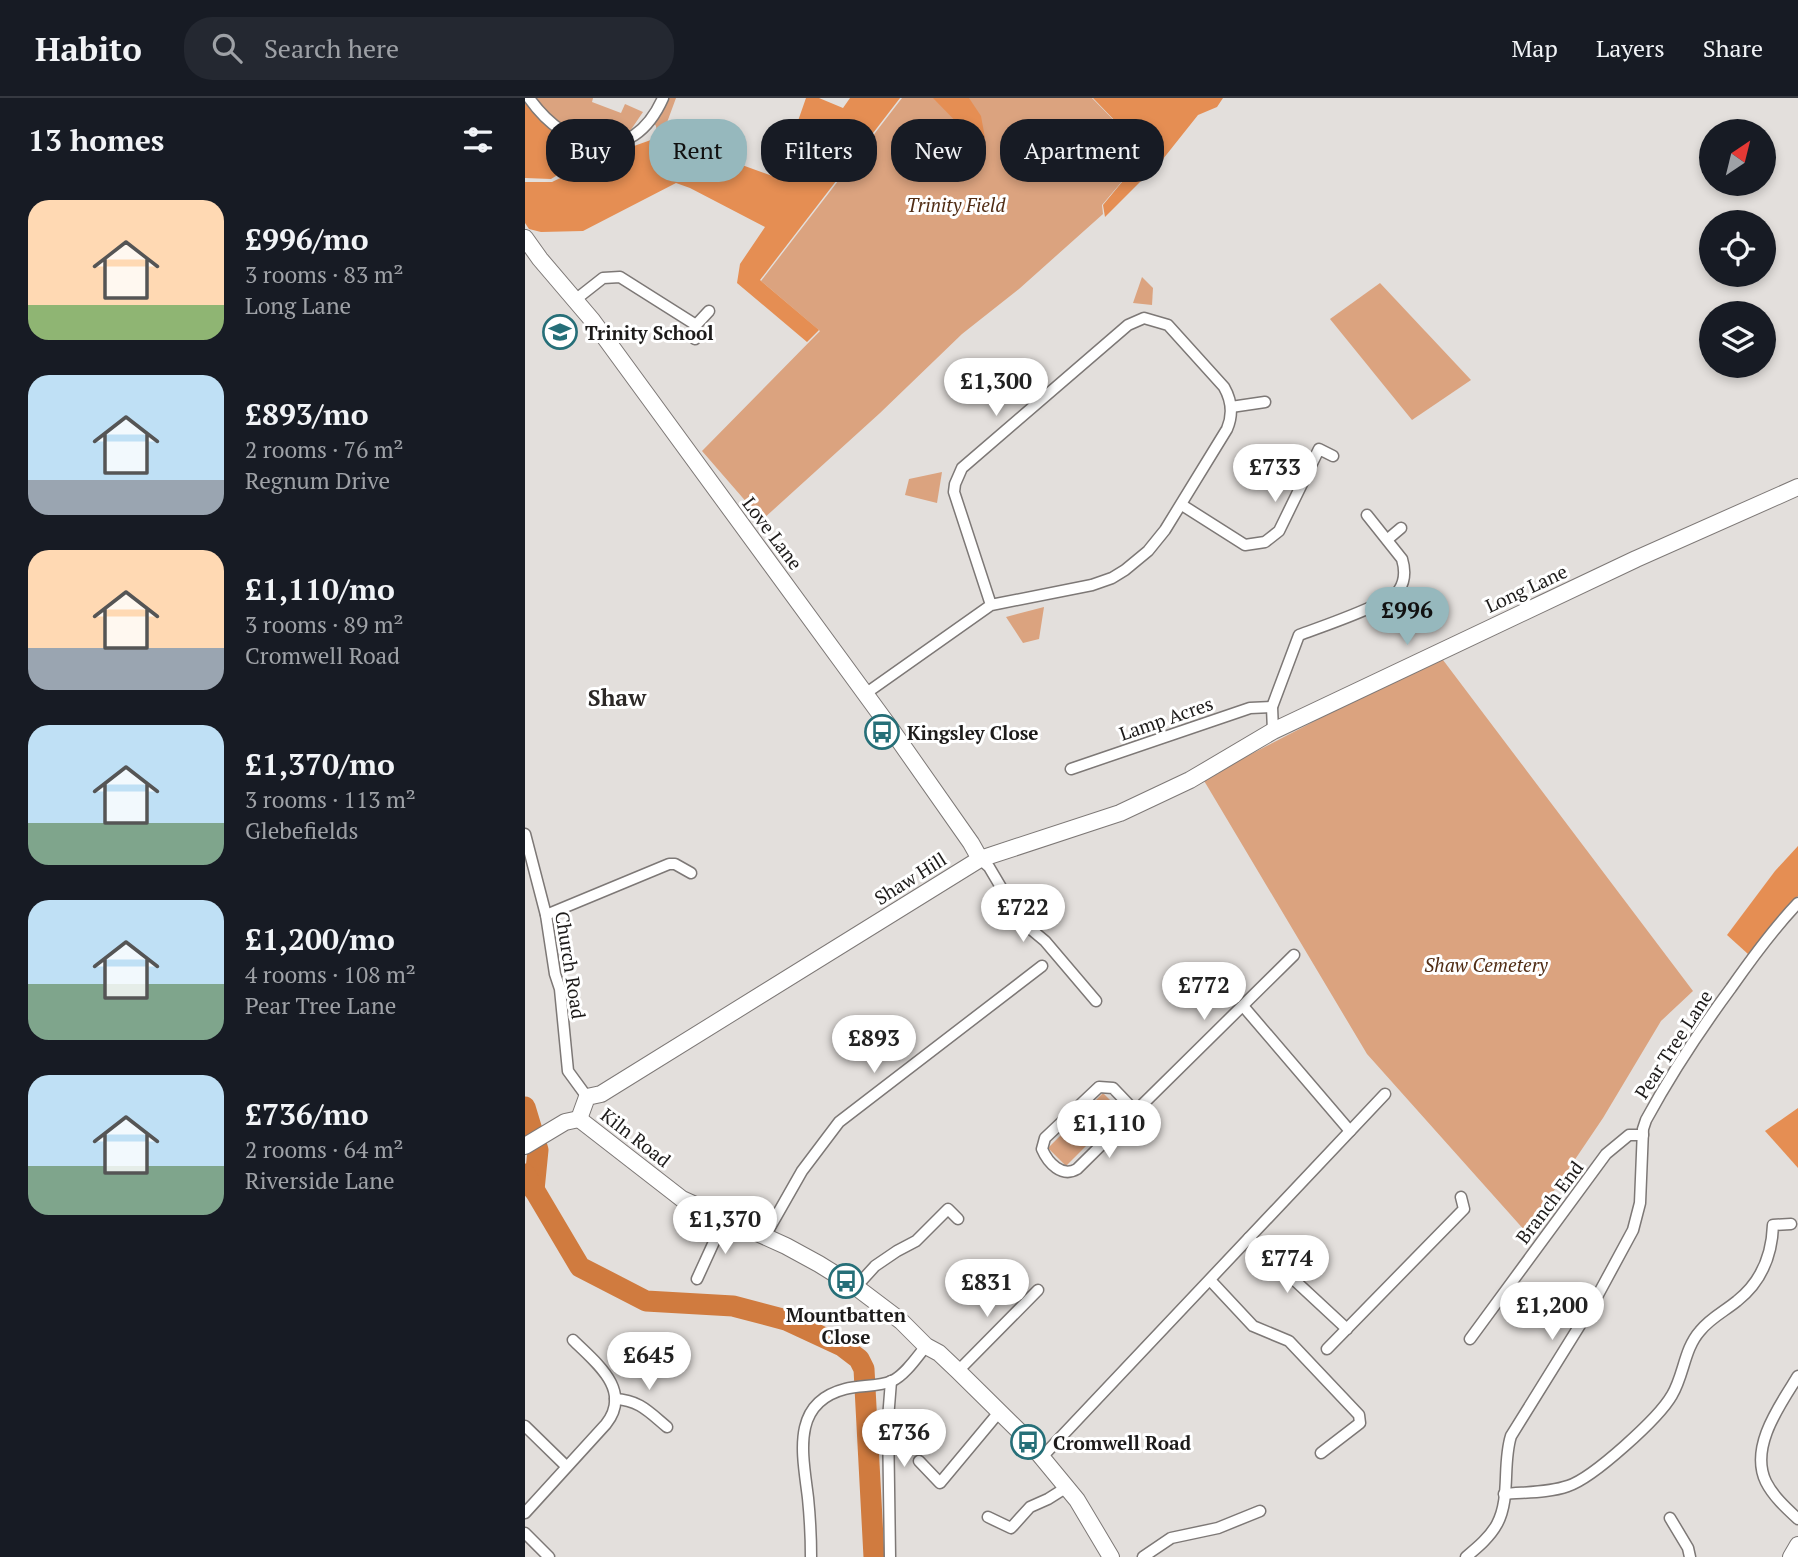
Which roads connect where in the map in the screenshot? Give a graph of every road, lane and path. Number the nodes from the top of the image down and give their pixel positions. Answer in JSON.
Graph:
{"nodes":[{"id":1,"x":529,"y":98,"type":"edge"},
{"id":2,"x":663,"y":98,"type":"edge"},
{"id":3,"x":525,"y":238,"type":"edge"},
{"id":4,"x":575,"y":300,"type":"junction"},
{"id":5,"x":709,"y":311,"type":"dead end"},
{"id":6,"x":696,"y":325,"type":"junction"},
{"id":7,"x":695,"y":339,"type":"dead end"},
{"id":8,"x":1265,"y":402,"type":"dead end"},
{"id":9,"x":1231,"y":407,"type":"junction"},
{"id":10,"x":1333,"y":456,"type":"dead end"},
{"id":11,"x":1798,"y":487,"type":"edge"},
{"id":12,"x":1182,"y":505,"type":"junction"},
{"id":13,"x":1367,"y":515,"type":"dead end"},
{"id":14,"x":1401,"y":528,"type":"dead end"},
{"id":15,"x":1388,"y":539,"type":"junction"},
{"id":16,"x":991,"y":605,"type":"junction"},
{"id":17,"x":865,"y":694,"type":"junction"},
{"id":18,"x":1272,"y":707,"type":"junction"},
{"id":19,"x":1273,"y":731,"type":"junction"},
{"id":20,"x":1071,"y":769,"type":"dead end"},
{"id":21,"x":525,"y":834,"type":"edge"},
{"id":22,"x":980,"y":859,"type":"junction"},
{"id":23,"x":529,"y":871,"type":"edge"},
{"id":24,"x":691,"y":873,"type":"dead end"},
{"id":25,"x":1798,"y":903,"type":"edge"},
{"id":26,"x":546,"y":915,"type":"junction"},
{"id":27,"x":1294,"y":955,"type":"dead end"},
{"id":28,"x":1042,"y":966,"type":"dead end"},
{"id":29,"x":1096,"y":1002,"type":"dead end"},
{"id":30,"x":1243,"y":1006,"type":"junction"},
{"id":31,"x":1385,"y":1094,"type":"dead end"},
{"id":32,"x":587,"y":1097,"type":"junction"},
{"id":33,"x":1135,"y":1111,"type":"junction"},
{"id":34,"x":579,"y":1119,"type":"junction"},
{"id":35,"x":1350,"y":1131,"type":"junction"},
{"id":36,"x":1643,"y":1135,"type":"junction"},
{"id":37,"x":525,"y":1146,"type":"edge"},
{"id":38,"x":1476,"y":1209,"type":"dead end"},
{"id":39,"x":958,"y":1219,"type":"dead end"},
{"id":40,"x":724,"y":1220,"type":"junction"},
{"id":41,"x":1791,"y":1224,"type":"dead end"},
{"id":42,"x":765,"y":1236,"type":"junction"},
{"id":43,"x":1249,"y":1238,"type":"junction"},
{"id":44,"x":916,"y":1241,"type":"junction"},
{"id":45,"x":924,"y":1252,"type":"dead end"},
{"id":46,"x":697,"y":1279,"type":"dead end"},
{"id":47,"x":1210,"y":1280,"type":"junction"},
{"id":48,"x":856,"y":1287,"type":"junction"},
{"id":49,"x":1038,"y":1290,"type":"dead end"},
{"id":50,"x":1347,"y":1329,"type":"junction"},
{"id":51,"x":1470,"y":1339,"type":"dead end"},
{"id":52,"x":573,"y":1340,"type":"dead end"},
{"id":53,"x":926,"y":1346,"type":"junction"},
{"id":54,"x":1327,"y":1349,"type":"dead end"},
{"id":55,"x":958,"y":1371,"type":"junction"},
{"id":56,"x":1798,"y":1376,"type":"edge"},
{"id":57,"x":888,"y":1382,"type":"junction"},
{"id":58,"x":614,"y":1399,"type":"junction"},
{"id":59,"x":1000,"y":1411,"type":"junction"},
{"id":60,"x":525,"y":1426,"type":"edge"},
{"id":61,"x":667,"y":1427,"type":"dead end"},
{"id":62,"x":1321,"y":1453,"type":"dead end"},
{"id":63,"x":1042,"y":1457,"type":"junction"},
{"id":64,"x":919,"y":1461,"type":"dead end"},
{"id":65,"x":566,"y":1466,"type":"junction"},
{"id":66,"x":1067,"y":1487,"type":"junction"},
{"id":67,"x":1504,"y":1494,"type":"junction"},
{"id":68,"x":1260,"y":1511,"type":"dead end"},
{"id":69,"x":525,"y":1513,"type":"edge"},
{"id":70,"x":988,"y":1517,"type":"dead end"},
{"id":71,"x":1670,"y":1518,"type":"dead end"},
{"id":72,"x":1798,"y":1519,"type":"edge"},
{"id":73,"x":525,"y":1533,"type":"edge"},
{"id":74,"x":1798,"y":1545,"type":"edge"},
{"id":75,"x":549,"y":1557,"type":"edge"},
{"id":76,"x":811,"y":1557,"type":"edge"},
{"id":77,"x":890,"y":1557,"type":"edge"},
{"id":78,"x":1111,"y":1557,"type":"edge"},
{"id":79,"x":1143,"y":1557,"type":"edge"},
{"id":80,"x":1467,"y":1557,"type":"edge"},
{"id":81,"x":1690,"y":1557,"type":"edge"},
{"id":82,"x":1791,"y":1557,"type":"edge"}],
"edges":[{"from":1,"to":2,"type":"street"},
{"from":3,"to":4,"type":"street","name":"Love Lane"},
{"from":4,"to":6,"type":"street"},
{"from":4,"to":17,"type":"street","name":"Love Lane"},
{"from":5,"to":6,"type":"street"},
{"from":6,"to":7,"type":"street"},
{"from":8,"to":9,"type":"street"},
{"from":9,"to":12,"type":"street"},
{"from":9,"to":16,"type":"street"},
{"from":10,"to":12,"type":"street"},
{"from":11,"to":19,"type":"street","name":"Long Lane"},
{"from":12,"to":16,"type":"street"},
{"from":13,"to":15,"type":"street"},
{"from":14,"to":15,"type":"street"},
{"from":15,"to":18,"type":"street"},
{"from":16,"to":17,"type":"street"},
{"from":17,"to":22,"type":"street","name":"Love Lane"},
{"from":18,"to":19,"type":"street"},
{"from":18,"to":20,"type":"street","name":"Lamp Acres"},
{"from":19,"to":22,"type":"street","name":"Shaw Hill"},
{"from":21,"to":23,"type":"street","name":"Church Road"},
{"from":22,"to":29,"type":"street"},
{"from":22,"to":32,"type":"street","name":"Shaw Hill"},
{"from":23,"to":26,"type":"street","name":"Church Road"},
{"from":24,"to":26,"type":"street"},
{"from":25,"to":36,"type":"street","name":"Pear Tree Lane"},
{"from":26,"to":32,"type":"street","name":"Church Road"},
{"from":27,"to":30,"type":"street"},
{"from":28,"to":42,"type":"street"},
{"from":30,"to":33,"type":"street"},
{"from":30,"to":35,"type":"street"},
{"from":31,"to":35,"type":"street"},
{"from":32,"to":34,"type":"street"},
{"from":33,"to":33,"type":"street"},
{"from":34,"to":37,"type":"street"},
{"from":34,"to":40,"type":"street","name":"Kiln Road"},
{"from":35,"to":43,"type":"street"},
{"from":36,"to":51,"type":"street","name":"Branch End"},
{"from":36,"to":67,"type":"street","name":"Pear Tree Lane"},
{"from":38,"to":50,"type":"street"},
{"from":39,"to":44,"type":"street"},
{"from":40,"to":42,"type":"street","name":"Kiln Road"},
{"from":40,"to":46,"type":"street"},
{"from":41,"to":67,"type":"street"},
{"from":42,"to":48,"type":"street","name":"Kiln Road"},
{"from":43,"to":47,"type":"street"},
{"from":43,"to":50,"type":"street"},
{"from":44,"to":45,"type":"street"},
{"from":44,"to":48,"type":"street"},
{"from":47,"to":62,"type":"street"},
{"from":47,"to":63,"type":"street"},
{"from":48,"to":53,"type":"street","name":"Kiln Road"},
{"from":49,"to":55,"type":"street"},
{"from":50,"to":54,"type":"street"},
{"from":52,"to":58,"type":"street"},
{"from":53,"to":55,"type":"street","name":"Kiln Road"},
{"from":53,"to":57,"type":"street"},
{"from":55,"to":59,"type":"street","name":"Kiln Road"},
{"from":56,"to":72,"type":"street"},
{"from":57,"to":76,"type":"street"},
{"from":57,"to":77,"type":"street"},
{"from":58,"to":61,"type":"street"},
{"from":58,"to":65,"type":"street"},
{"from":59,"to":63,"type":"street","name":"Kiln Road"},
{"from":59,"to":64,"type":"street"},
{"from":60,"to":65,"type":"street"},
{"from":63,"to":66,"type":"street","name":"Kiln Road"},
{"from":65,"to":69,"type":"street"},
{"from":66,"to":70,"type":"street"},
{"from":66,"to":78,"type":"street","name":"Kiln Road"},
{"from":67,"to":80,"type":"street","name":"Pear Tree Lane"},
{"from":68,"to":79,"type":"street"},
{"from":71,"to":81,"type":"street"},
{"from":73,"to":75,"type":"street"},
{"from":74,"to":82,"type":"street"}]}
